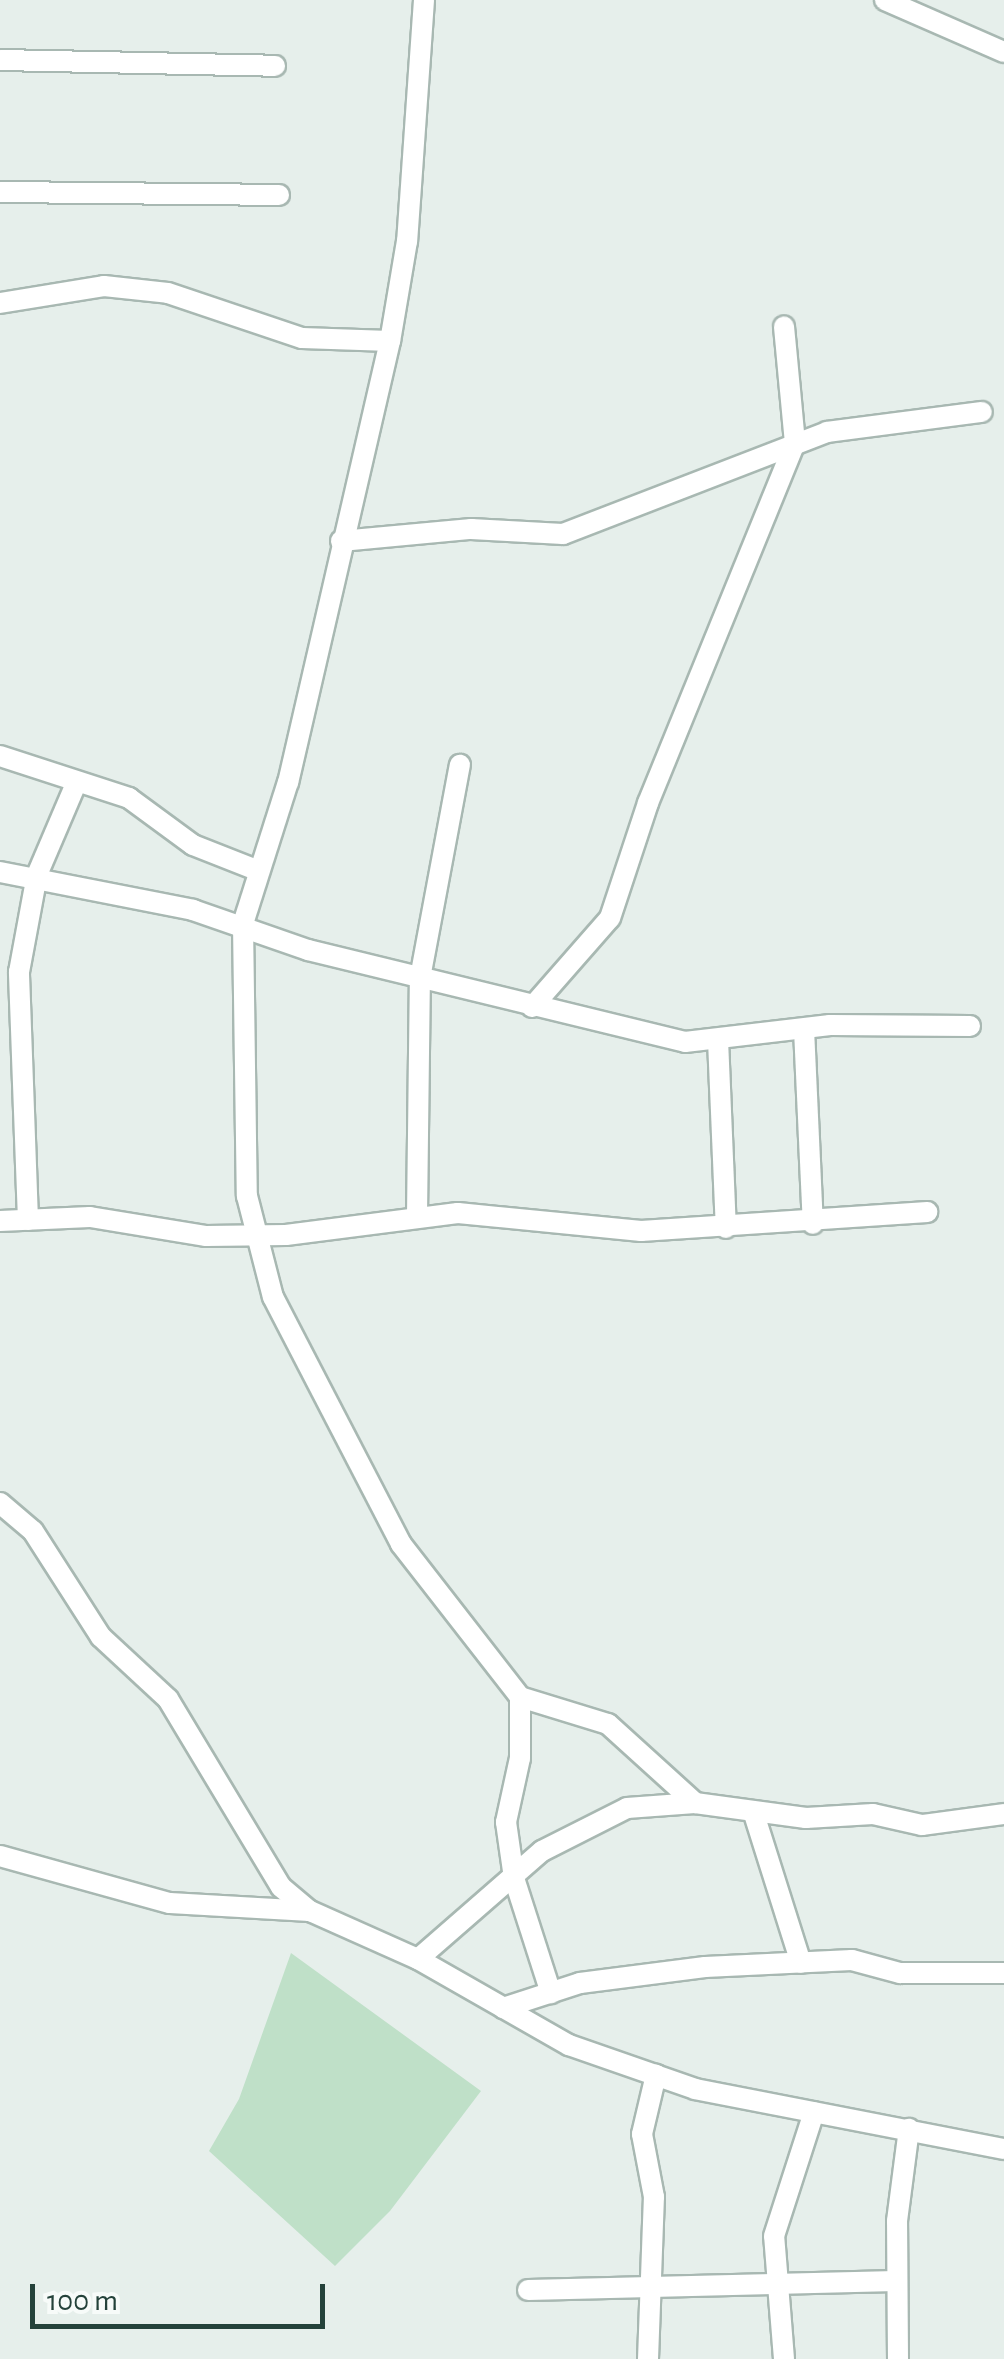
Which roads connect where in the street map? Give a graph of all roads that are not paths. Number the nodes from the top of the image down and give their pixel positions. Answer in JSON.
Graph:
{"nodes":[{"id":1,"x":424,"y":0,"type":"edge"},
{"id":2,"x":885,"y":0,"type":"edge"},
{"id":3,"x":1004,"y":52,"type":"edge"},
{"id":4,"x":0,"y":60,"type":"edge"},
{"id":5,"x":275,"y":66,"type":"dead end"},
{"id":6,"x":0,"y":192,"type":"edge"},
{"id":7,"x":279,"y":195,"type":"dead end"},
{"id":8,"x":0,"y":303,"type":"edge"},
{"id":9,"x":784,"y":327,"type":"dead end"},
{"id":10,"x":390,"y":341,"type":"junction"},
{"id":11,"x":982,"y":412,"type":"dead end"},
{"id":12,"x":795,"y":443,"type":"junction"},
{"id":13,"x":341,"y":541,"type":"junction"},
{"id":14,"x":0,"y":756,"type":"edge"},
{"id":15,"x":460,"y":765,"type":"dead end"},
{"id":16,"x":75,"y":786,"type":"junction"},
{"id":17,"x":259,"y":871,"type":"junction"},
{"id":18,"x":0,"y":872,"type":"edge"},
{"id":19,"x":37,"y":875,"type":"junction"},
{"id":20,"x":243,"y":924,"type":"junction"},
{"id":21,"x":420,"y":978,"type":"junction"},
{"id":22,"x":532,"y":1007,"type":"junction"},
{"id":23,"x":970,"y":1026,"type":"dead end"},
{"id":24,"x":804,"y":1029,"type":"junction"},
{"id":25,"x":718,"y":1040,"type":"junction"},
{"id":26,"x":927,"y":1212,"type":"dead end"},
{"id":27,"x":417,"y":1216,"type":"junction"},
{"id":28,"x":28,"y":1220,"type":"junction"},
{"id":29,"x":0,"y":1221,"type":"edge"},
{"id":30,"x":813,"y":1224,"type":"junction"},
{"id":31,"x":726,"y":1228,"type":"junction"},
{"id":32,"x":253,"y":1236,"type":"junction"},
{"id":33,"x":0,"y":1503,"type":"edge"},
{"id":34,"x":520,"y":1696,"type":"junction"},
{"id":35,"x":695,"y":1803,"type":"junction"},
{"id":36,"x":754,"y":1814,"type":"junction"},
{"id":37,"x":1004,"y":1814,"type":"edge"},
{"id":38,"x":0,"y":1856,"type":"edge"},
{"id":39,"x":514,"y":1878,"type":"junction"},
{"id":40,"x":310,"y":1912,"type":"junction"},
{"id":41,"x":418,"y":1960,"type":"junction"},
{"id":42,"x":801,"y":1964,"type":"junction"},
{"id":43,"x":1004,"y":1972,"type":"edge"},
{"id":44,"x":551,"y":1992,"type":"junction"},
{"id":45,"x":503,"y":2008,"type":"junction"},
{"id":46,"x":656,"y":2075,"type":"junction"},
{"id":47,"x":814,"y":2112,"type":"junction"},
{"id":48,"x":909,"y":2129,"type":"junction"},
{"id":49,"x":1004,"y":2135,"type":"edge"},
{"id":50,"x":958,"y":2136,"type":"junction"},
{"id":51,"x":1004,"y":2149,"type":"edge"},
{"id":52,"x":772,"y":2279,"type":"junction"},
{"id":53,"x":896,"y":2281,"type":"junction"},
{"id":54,"x":650,"y":2284,"type":"junction"},
{"id":55,"x":528,"y":2290,"type":"dead end"},
{"id":56,"x":648,"y":2359,"type":"edge"},
{"id":57,"x":784,"y":2359,"type":"edge"},
{"id":58,"x":898,"y":2359,"type":"edge"}],
"edges":[{"from":1,"to":10,"type":"street"},
{"from":2,"to":3,"type":"street"},
{"from":4,"to":5,"type":"street"},
{"from":6,"to":7,"type":"street"},
{"from":8,"to":10,"type":"street"},
{"from":9,"to":12,"type":"street"},
{"from":10,"to":13,"type":"street"},
{"from":11,"to":12,"type":"street"},
{"from":12,"to":13,"type":"street"},
{"from":12,"to":22,"type":"street"},
{"from":13,"to":17,"type":"street"},
{"from":14,"to":16,"type":"street"},
{"from":15,"to":21,"type":"street"},
{"from":16,"to":17,"type":"street"},
{"from":16,"to":19,"type":"street"},
{"from":17,"to":20,"type":"street"},
{"from":18,"to":19,"type":"street"},
{"from":19,"to":20,"type":"street"},
{"from":19,"to":28,"type":"street"},
{"from":20,"to":21,"type":"street"},
{"from":20,"to":32,"type":"street"},
{"from":21,"to":22,"type":"street"},
{"from":21,"to":27,"type":"street"},
{"from":22,"to":25,"type":"street"},
{"from":23,"to":24,"type":"street"},
{"from":24,"to":25,"type":"street"},
{"from":24,"to":30,"type":"street"},
{"from":25,"to":31,"type":"street"},
{"from":26,"to":30,"type":"street"},
{"from":27,"to":31,"type":"street"},
{"from":27,"to":32,"type":"street"},
{"from":28,"to":29,"type":"street"},
{"from":28,"to":32,"type":"street"},
{"from":30,"to":31,"type":"street"},
{"from":32,"to":34,"type":"street"},
{"from":33,"to":40,"type":"street"},
{"from":34,"to":35,"type":"street"},
{"from":34,"to":39,"type":"street"},
{"from":35,"to":36,"type":"street"},
{"from":35,"to":39,"type":"street"},
{"from":36,"to":37,"type":"street"},
{"from":36,"to":42,"type":"street"},
{"from":38,"to":40,"type":"street"},
{"from":39,"to":41,"type":"street"},
{"from":39,"to":44,"type":"street"},
{"from":40,"to":41,"type":"street"},
{"from":41,"to":45,"type":"street"},
{"from":42,"to":43,"type":"street"},
{"from":42,"to":44,"type":"street"},
{"from":44,"to":45,"type":"street"},
{"from":45,"to":46,"type":"street"},
{"from":46,"to":47,"type":"street"},
{"from":46,"to":54,"type":"street"},
{"from":47,"to":48,"type":"street"},
{"from":47,"to":52,"type":"street"},
{"from":48,"to":50,"type":"street"},
{"from":48,"to":53,"type":"street"},
{"from":49,"to":50,"type":"street"},
{"from":50,"to":51,"type":"street"},
{"from":52,"to":53,"type":"street"},
{"from":52,"to":54,"type":"street"},
{"from":52,"to":57,"type":"street"},
{"from":53,"to":58,"type":"street"},
{"from":54,"to":55,"type":"street"},
{"from":54,"to":56,"type":"street"}]}
